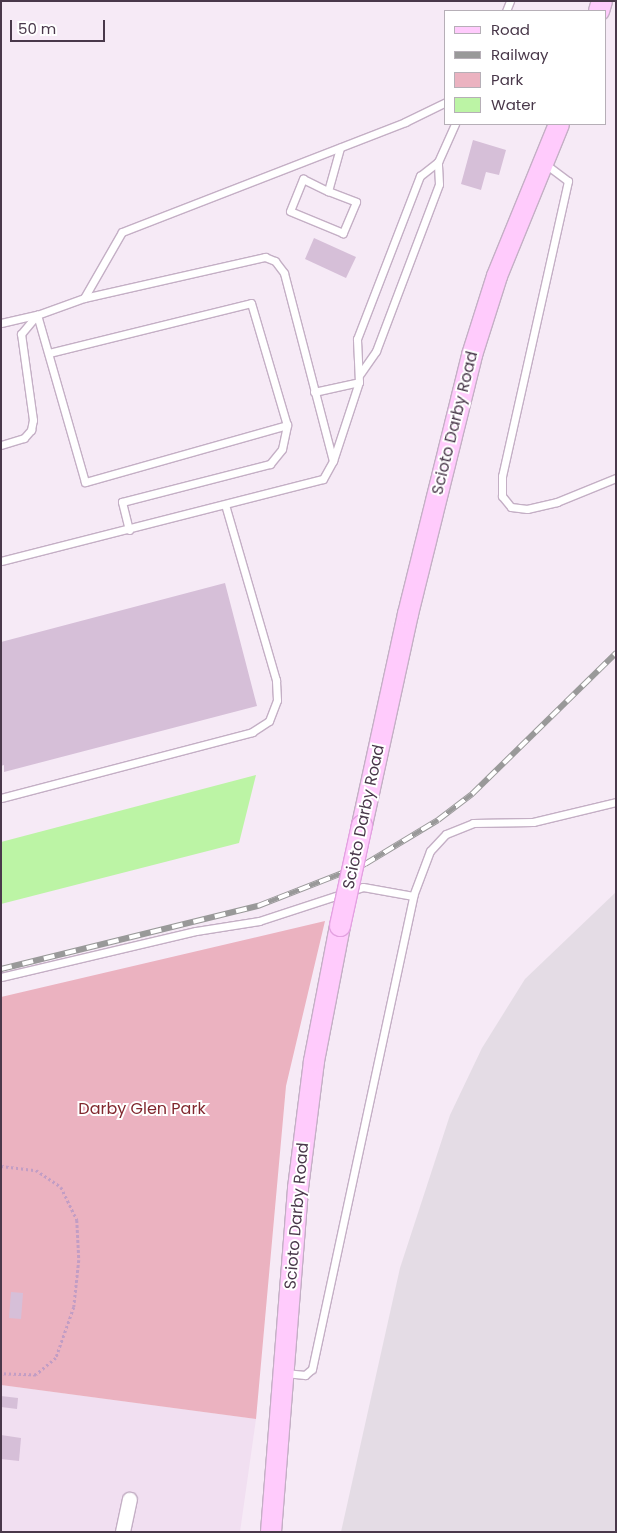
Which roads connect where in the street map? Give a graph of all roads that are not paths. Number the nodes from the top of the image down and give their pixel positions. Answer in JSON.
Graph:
{"nodes":[{"id":1,"x":444,"y":103,"type":"edge"},
{"id":2,"x":454,"y":125,"type":"edge"},
{"id":3,"x":558,"y":125,"type":"edge"},
{"id":4,"x":340,"y":148,"type":"junction"},
{"id":5,"x":438,"y":162,"type":"junction"},
{"id":6,"x":542,"y":162,"type":"junction"},
{"id":7,"x":328,"y":190,"type":"junction"},
{"id":8,"x":84,"y":298,"type":"junction"},
{"id":9,"x":37,"y":315,"type":"junction"},
{"id":10,"x":1,"y":323,"type":"edge"},
{"id":11,"x":49,"y":353,"type":"junction"},
{"id":12,"x":360,"y":374,"type":"junction"},
{"id":13,"x":359,"y":382,"type":"junction"},
{"id":14,"x":314,"y":392,"type":"junction"},
{"id":15,"x":287,"y":424,"type":"junction"},
{"id":16,"x":1,"y":445,"type":"edge"},
{"id":17,"x":333,"y":461,"type":"junction"},
{"id":18,"x":616,"y":478,"type":"edge"},
{"id":19,"x":225,"y":505,"type":"junction"},
{"id":20,"x":129,"y":530,"type":"junction"},
{"id":21,"x":1,"y":561,"type":"edge"},
{"id":22,"x":1,"y":798,"type":"edge"},
{"id":23,"x":616,"y":802,"type":"edge"},
{"id":24,"x":413,"y":896,"type":"junction"},
{"id":25,"x":1,"y":978,"type":"edge"},
{"id":26,"x":284,"y":1373,"type":"junction"},
{"id":27,"x":130,"y":1500,"type":"dead end"},
{"id":28,"x":123,"y":1532,"type":"edge"},
{"id":29,"x":271,"y":1532,"type":"edge"}],
"edges":[{"from":1,"to":4,"type":"lane"},
{"from":2,"to":5,"type":"lane"},
{"from":3,"to":6,"type":"main road","name":"Scioto Darby Road"},
{"from":4,"to":7,"type":"lane"},
{"from":4,"to":8,"type":"lane"},
{"from":5,"to":12,"type":"lane"},
{"from":5,"to":12,"type":"lane"},
{"from":6,"to":18,"type":"lane"},
{"from":6,"to":26,"type":"main road","name":"Scioto Darby Road","bridge":true},
{"from":7,"to":7,"type":"lane"},
{"from":8,"to":9,"type":"lane"},
{"from":8,"to":14,"type":"lane"},
{"from":9,"to":10,"type":"lane"},
{"from":9,"to":11,"type":"lane"},
{"from":9,"to":16,"type":"lane"},
{"from":11,"to":15,"type":"lane"},
{"from":11,"to":15,"type":"lane"},
{"from":12,"to":13,"type":"lane"},
{"from":13,"to":14,"type":"lane"},
{"from":13,"to":17,"type":"lane"},
{"from":14,"to":17,"type":"lane"},
{"from":15,"to":20,"type":"lane"},
{"from":17,"to":19,"type":"lane"},
{"from":19,"to":20,"type":"lane"},
{"from":19,"to":22,"type":"lane"},
{"from":20,"to":21,"type":"lane"},
{"from":23,"to":24,"type":"lane"},
{"from":24,"to":25,"type":"lane"},
{"from":24,"to":26,"type":"lane"},
{"from":26,"to":29,"type":"main road","name":"Scioto Darby Road"},
{"from":27,"to":28,"type":"street"}]}
